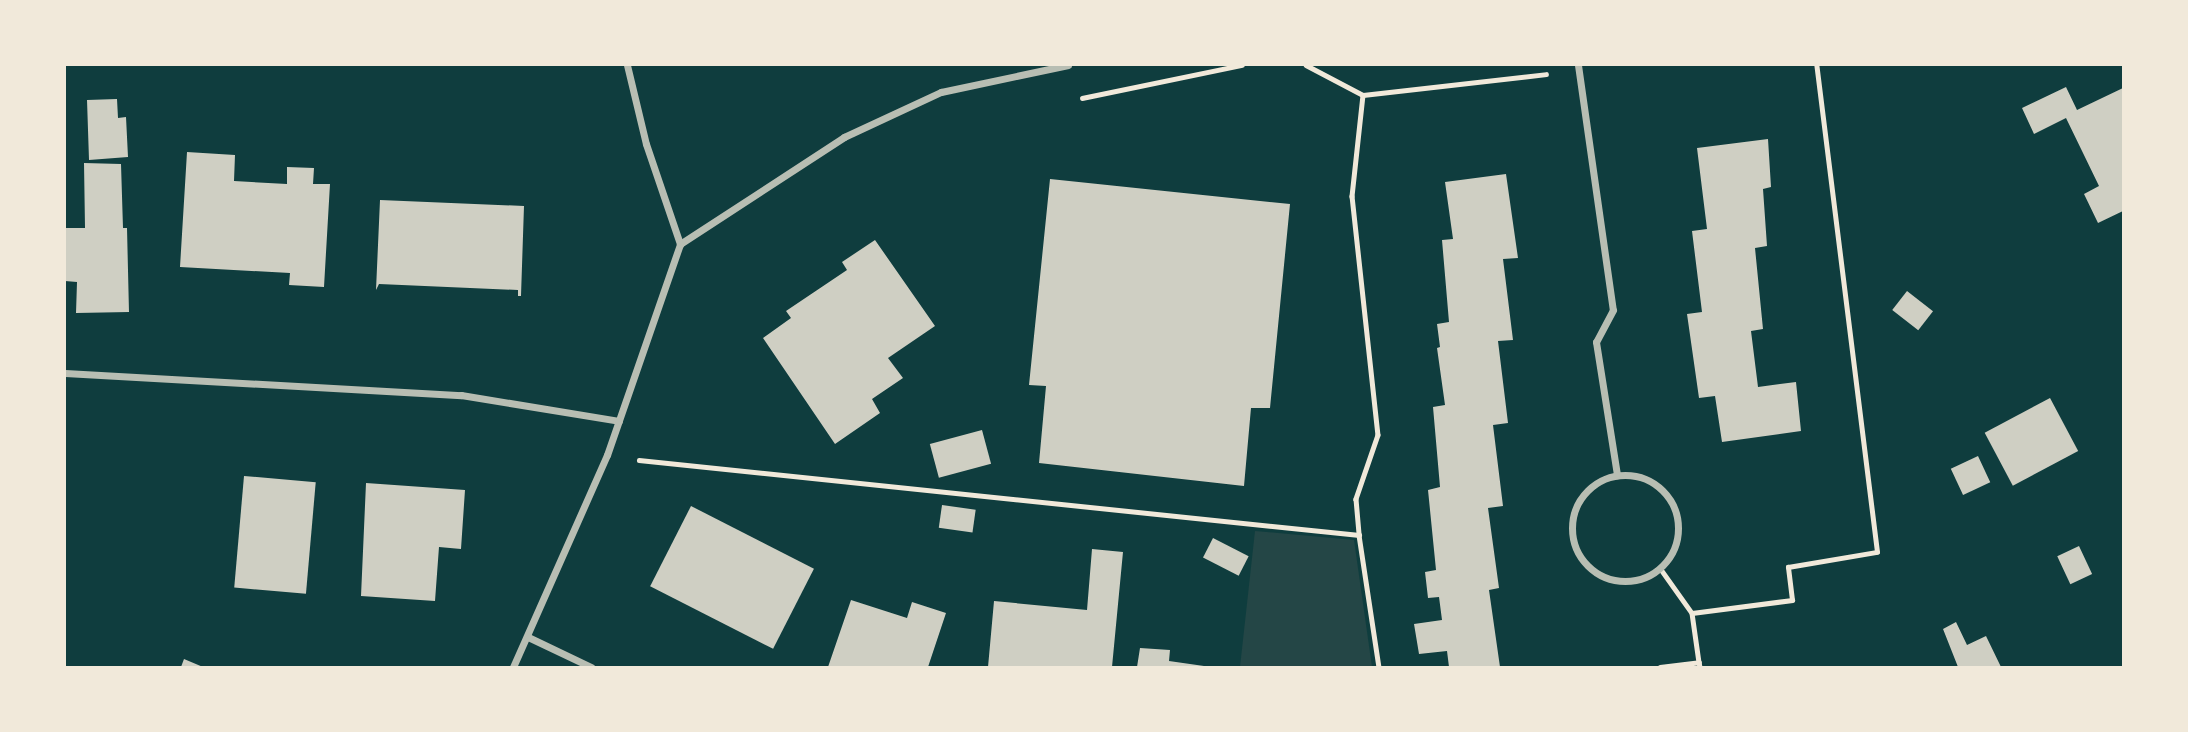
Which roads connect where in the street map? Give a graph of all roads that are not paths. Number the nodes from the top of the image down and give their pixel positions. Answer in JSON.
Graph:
{"nodes":[{"id":1,"x":627,"y":65,"type":"edge"},
{"id":2,"x":1068,"y":65,"type":"edge"},
{"id":3,"x":1579,"y":67,"type":"edge"},
{"id":4,"x":680,"y":244,"type":"junction"},
{"id":5,"x":65,"y":373,"type":"edge"},
{"id":6,"x":619,"y":421,"type":"junction"},
{"id":7,"x":1617,"y":475,"type":"junction"},
{"id":8,"x":528,"y":637,"type":"junction"},
{"id":9,"x":513,"y":667,"type":"edge"},
{"id":10,"x":591,"y":667,"type":"edge"}],
"edges":[{"from":1,"to":4,"type":"street"},
{"from":2,"to":4,"type":"street"},
{"from":3,"to":7,"type":"street"},
{"from":4,"to":6,"type":"street"},
{"from":5,"to":6,"type":"street"},
{"from":6,"to":8,"type":"street"},
{"from":7,"to":7,"type":"street"},
{"from":8,"to":9,"type":"street"},
{"from":8,"to":10,"type":"street"}]}
